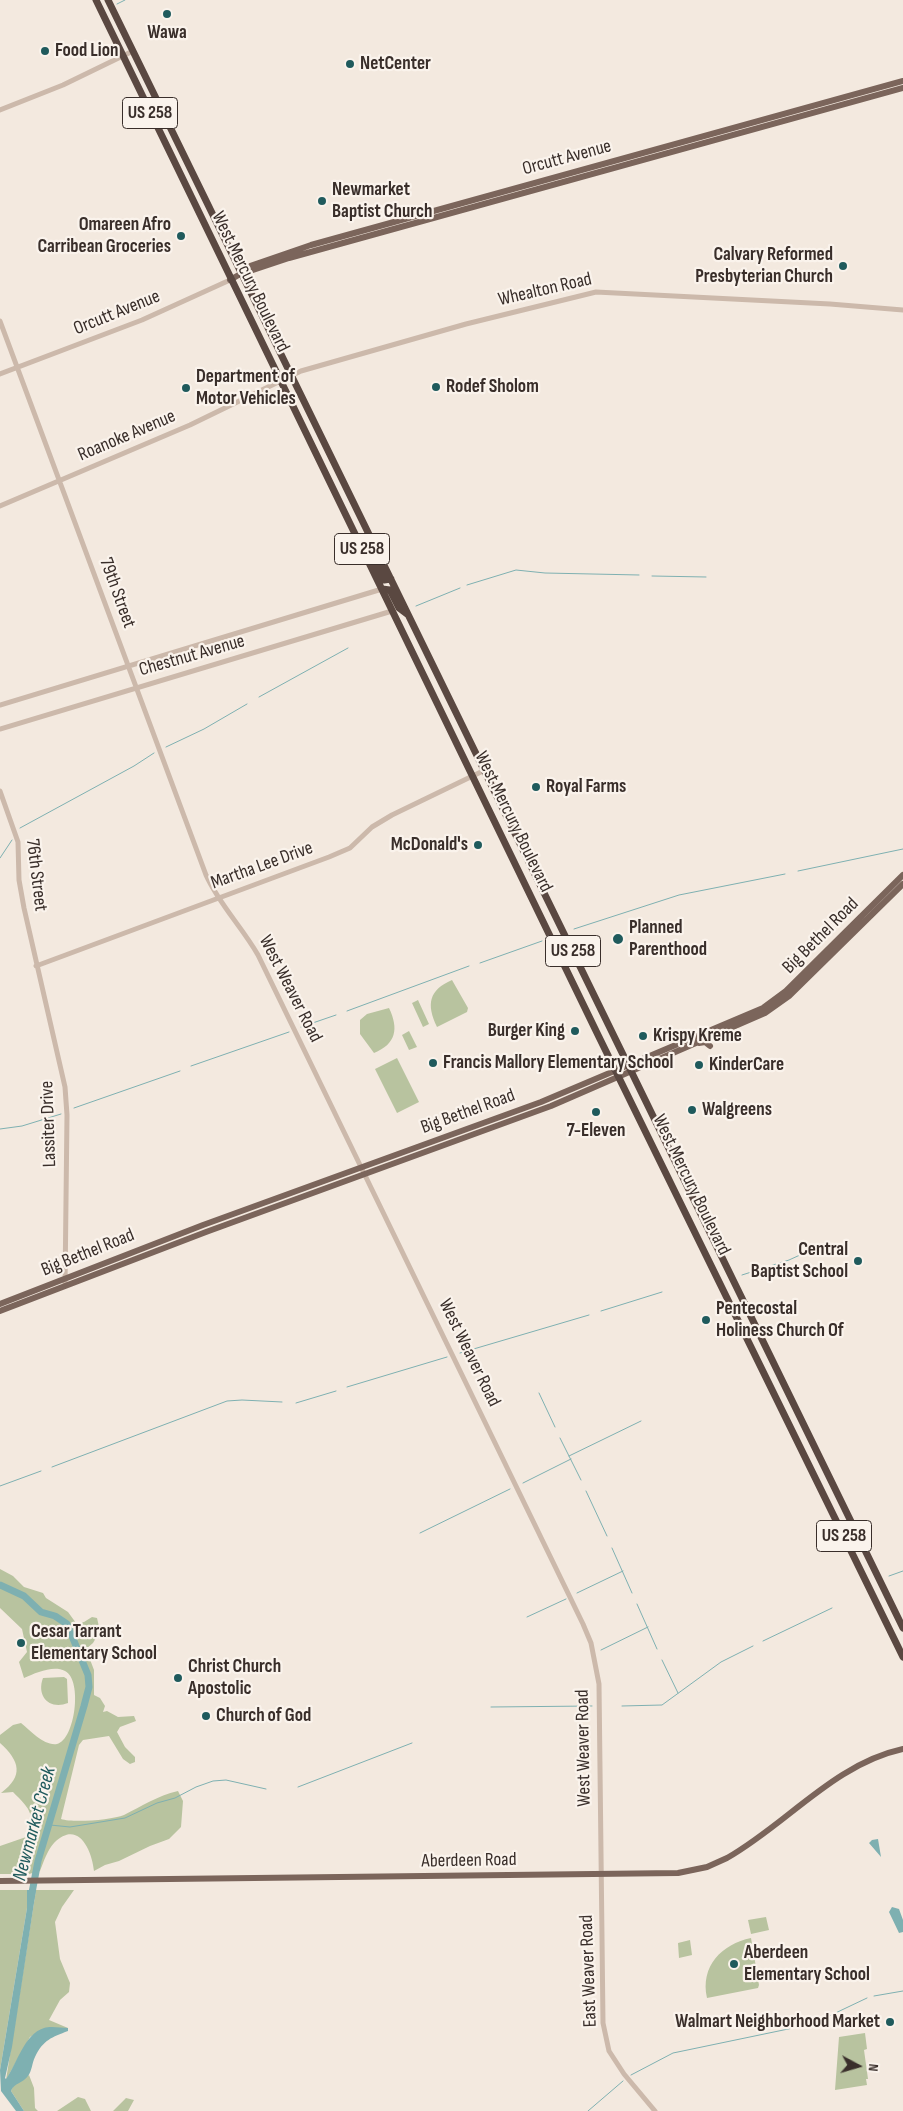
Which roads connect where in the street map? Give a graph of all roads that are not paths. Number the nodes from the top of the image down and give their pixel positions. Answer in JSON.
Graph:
{"nodes":[{"id":1,"x":96,"y":0,"type":"edge"},
{"id":2,"x":108,"y":0,"type":"edge"},
{"id":3,"x":133,"y":51,"type":"junction"},
{"id":4,"x":123,"y":57,"type":"junction"},
{"id":5,"x":903,"y":81,"type":"edge"},
{"id":6,"x":903,"y":88,"type":"edge"},
{"id":7,"x":2,"y":109,"type":"edge"},
{"id":8,"x":328,"y":240,"type":"junction"},
{"id":9,"x":311,"y":252,"type":"junction"},
{"id":10,"x":242,"y":273,"type":"junction"},
{"id":11,"x":230,"y":280,"type":"junction"},
{"id":12,"x":903,"y":310,"type":"edge"},
{"id":13,"x":0,"y":321,"type":"edge"},
{"id":14,"x":17,"y":367,"type":"junction"},
{"id":15,"x":0,"y":374,"type":"edge"},
{"id":16,"x":292,"y":376,"type":"junction"},
{"id":17,"x":280,"y":381,"type":"junction"},
{"id":18,"x":59,"y":481,"type":"junction"},
{"id":19,"x":0,"y":506,"type":"edge"},
{"id":20,"x":363,"y":550,"type":"junction"},
{"id":21,"x":391,"y":579,"type":"junction"},
{"id":22,"x":382,"y":589,"type":"junction"},
{"id":23,"x":392,"y":611,"type":"junction"},
{"id":24,"x":409,"y":616,"type":"junction"},
{"id":25,"x":128,"y":666,"type":"junction"},
{"id":26,"x":136,"y":688,"type":"junction"},
{"id":27,"x":0,"y":704,"type":"edge"},
{"id":28,"x":0,"y":729,"type":"edge"},
{"id":29,"x":486,"y":770,"type":"junction"},
{"id":30,"x":473,"y":775,"type":"junction"},
{"id":31,"x":0,"y":791,"type":"edge"},
{"id":32,"x":206,"y":875,"type":"joint"},
{"id":33,"x":903,"y":875,"type":"edge"},
{"id":34,"x":903,"y":884,"type":"edge"},
{"id":35,"x":218,"y":899,"type":"junction"},
{"id":36,"x":30,"y":935,"type":"joint"},
{"id":37,"x":36,"y":966,"type":"junction"},
{"id":38,"x":693,"y":1044,"type":"junction"},
{"id":39,"x":710,"y":1046,"type":"dead end"},
{"id":40,"x":628,"y":1064,"type":"junction"},
{"id":41,"x":615,"y":1069,"type":"junction"},
{"id":42,"x":631,"y":1071,"type":"junction"},
{"id":43,"x":619,"y":1076,"type":"junction"},
{"id":44,"x":363,"y":1171,"type":"junction"},
{"id":45,"x":65,"y":1282,"type":"junction"},
{"id":46,"x":0,"y":1304,"type":"edge"},
{"id":47,"x":0,"y":1311,"type":"edge"},
{"id":48,"x":903,"y":1628,"type":"edge"},
{"id":49,"x":903,"y":1657,"type":"edge"},
{"id":50,"x":903,"y":1749,"type":"edge"},
{"id":51,"x":601,"y":1874,"type":"junction"},
{"id":52,"x":0,"y":1881,"type":"edge"},
{"id":53,"x":655,"y":2111,"type":"edge"}],
"edges":[{"from":1,"to":4,"type":"highway","name":"West Mercury Boulevard","number":"US 258"},
{"from":2,"to":3,"type":"highway","name":"West Mercury Boulevard","number":"US 258"},
{"from":3,"to":4,"type":"street"},
{"from":3,"to":10,"type":"highway","name":"West Mercury Boulevard","number":"US 258"},
{"from":4,"to":7,"type":"street"},
{"from":4,"to":11,"type":"highway","name":"West Mercury Boulevard","number":"US 258"},
{"from":5,"to":8,"type":"main road","name":"Orcutt Avenue"},
{"from":6,"to":9,"type":"main road","name":"Orcutt Avenue"},
{"from":8,"to":9,"type":"main road"},
{"from":8,"to":10,"type":"main road","name":"Orcutt Avenue"},
{"from":9,"to":10,"type":"main road","name":"Orcutt Avenue"},
{"from":10,"to":11,"type":"main road","name":"Orcutt Avenue"},
{"from":10,"to":16,"type":"highway","name":"West Mercury Boulevard","number":"US 258"},
{"from":11,"to":14,"type":"street","name":"Orcutt Avenue"},
{"from":11,"to":17,"type":"highway","name":"West Mercury Boulevard","number":"US 258"},
{"from":12,"to":16,"type":"street","name":"Whealton Road"},
{"from":13,"to":14,"type":"street","name":"79th Street"},
{"from":14,"to":15,"type":"street","name":"Orcutt Avenue"},
{"from":14,"to":18,"type":"street","name":"79th Street"},
{"from":16,"to":17,"type":"street","name":"Roanoke Avenue"},
{"from":16,"to":21,"type":"highway","name":"West Mercury Boulevard","number":"US 258"},
{"from":17,"to":18,"type":"street","name":"Roanoke Avenue"},
{"from":17,"to":20,"type":"highway","name":"West Mercury Boulevard","number":"US 258"},
{"from":18,"to":19,"type":"street","name":"Roanoke Avenue"},
{"from":18,"to":25,"type":"street","name":"79th Street"},
{"from":20,"to":21,"type":"highway"},
{"from":20,"to":22,"type":"highway","name":"West Mercury Boulevard","number":"US 258"},
{"from":21,"to":24,"type":"highway","name":"West Mercury Boulevard","number":"US 258"},
{"from":22,"to":23,"type":"highway","name":"West Mercury Boulevard","number":"US 258"},
{"from":22,"to":24,"type":"highway"},
{"from":22,"to":25,"type":"street","name":"Chestnut Avenue"},
{"from":23,"to":26,"type":"street","name":"Chestnut Avenue"},
{"from":23,"to":30,"type":"highway","name":"West Mercury Boulevard","number":"US 258"},
{"from":24,"to":29,"type":"highway","name":"West Mercury Boulevard","number":"US 258"},
{"from":25,"to":26,"type":"street","name":"79th Street"},
{"from":25,"to":27,"type":"street","name":"Chestnut Avenue"},
{"from":26,"to":28,"type":"street","name":"Chestnut Avenue"},
{"from":26,"to":32,"type":"street","name":"79th Street"},
{"from":29,"to":30,"type":"street","name":"Martha Lee Drive"},
{"from":29,"to":40,"type":"highway","name":"West Mercury Boulevard","number":"US 258"},
{"from":30,"to":35,"type":"street","name":"Martha Lee Drive"},
{"from":30,"to":41,"type":"highway","name":"West Mercury Boulevard","number":"US 258"},
{"from":31,"to":36,"type":"street","name":"76th Street"},
{"from":32,"to":35,"type":"street","name":"West Weaver Road"},
{"from":33,"to":40,"type":"main road","name":"Big Bethel Road"},
{"from":34,"to":38,"type":"main road","name":"Big Bethel Road"},
{"from":35,"to":37,"type":"street","name":"Martha Lee Drive"},
{"from":35,"to":44,"type":"street","name":"West Weaver Road"},
{"from":36,"to":37,"type":"street","name":"Lassiter Drive"},
{"from":37,"to":45,"type":"street","name":"Lassiter Drive"},
{"from":38,"to":39,"type":"main road"},
{"from":38,"to":42,"type":"main road","name":"Big Bethel Road"},
{"from":40,"to":41,"type":"main road","name":"Big Bethel Road"},
{"from":40,"to":42,"type":"highway","name":"West Mercury Boulevard","number":"US 258"},
{"from":41,"to":43,"type":"highway","name":"West Mercury Boulevard","number":"US 258"},
{"from":41,"to":44,"type":"main road","name":"Big Bethel Road"},
{"from":42,"to":43,"type":"main road","name":"Big Bethel Road"},
{"from":42,"to":48,"type":"highway","name":"West Mercury Boulevard","number":"US 258"},
{"from":43,"to":44,"type":"main road","name":"Big Bethel Road"},
{"from":43,"to":49,"type":"highway","name":"West Mercury Boulevard","number":"US 258"},
{"from":44,"to":45,"type":"main road","name":"Big Bethel Road"},
{"from":44,"to":51,"type":"street","name":"West Weaver Road"},
{"from":45,"to":46,"type":"main road","name":"Big Bethel Road"},
{"from":45,"to":47,"type":"main road","name":"Big Bethel Road"},
{"from":50,"to":51,"type":"main road","name":"Aberdeen Road"},
{"from":51,"to":52,"type":"main road","name":"Aberdeen Road"},
{"from":51,"to":53,"type":"street","name":"East Weaver Road"}]}
